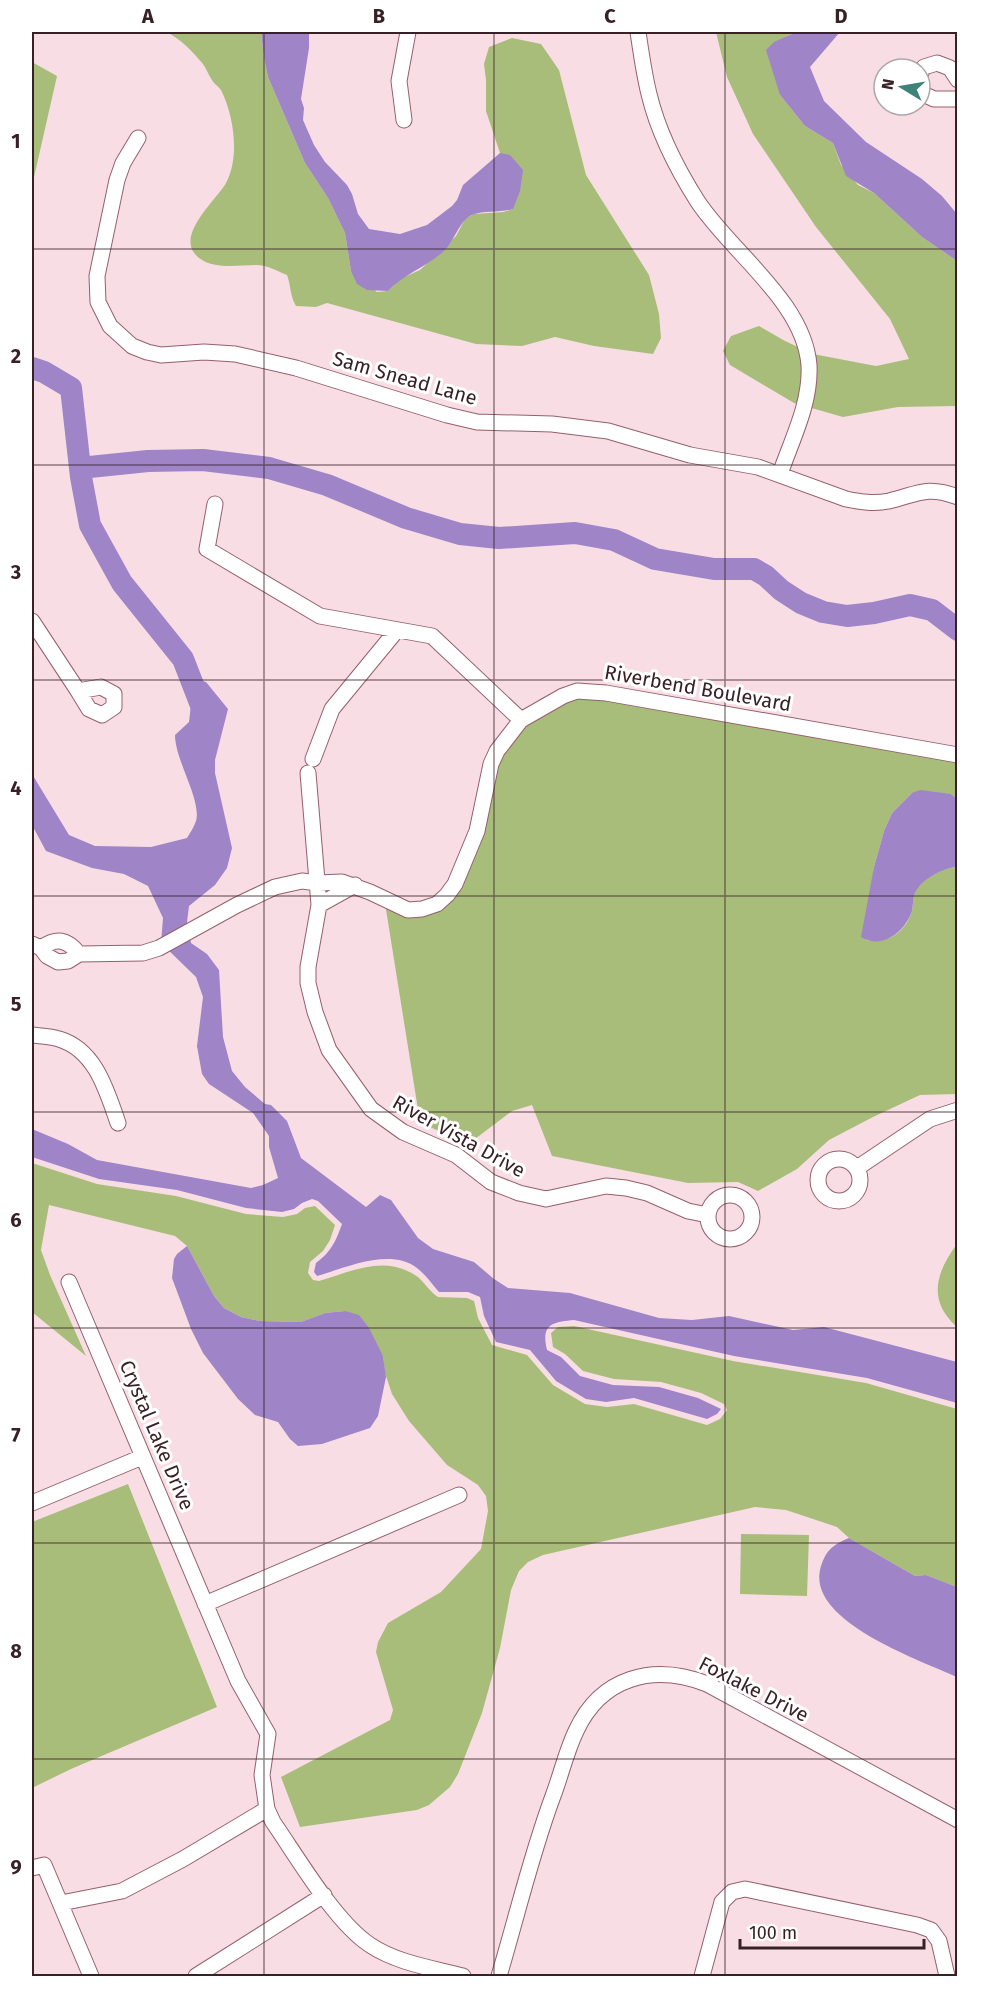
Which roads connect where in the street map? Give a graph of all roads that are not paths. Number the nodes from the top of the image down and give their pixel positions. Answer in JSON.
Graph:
{"nodes":[{"id":1,"x":408,"y":32,"type":"edge"},
{"id":2,"x":638,"y":32,"type":"edge"},
{"id":3,"x":932,"y":64,"type":"edge"},
{"id":4,"x":957,"y":80,"type":"edge"},
{"id":5,"x":932,"y":98,"type":"edge"},
{"id":6,"x":957,"y":99,"type":"edge"},
{"id":7,"x":404,"y":120,"type":"dead end"},
{"id":8,"x":138,"y":138,"type":"dead end"},
{"id":9,"x":780,"y":474,"type":"junction"},
{"id":10,"x":957,"y":497,"type":"edge"},
{"id":11,"x":215,"y":504,"type":"dead end"},
{"id":12,"x":32,"y":621,"type":"edge"},
{"id":13,"x":397,"y":630,"type":"junction"},
{"id":14,"x":78,"y":691,"type":"dead end"},
{"id":15,"x":522,"y":720,"type":"junction"},
{"id":16,"x":957,"y":755,"type":"edge"},
{"id":17,"x":318,"y":883,"type":"junction"},
{"id":18,"x":355,"y":885,"type":"junction"},
{"id":19,"x":319,"y":905,"type":"junction"},
{"id":20,"x":36,"y":946,"type":"edge"},
{"id":21,"x":32,"y":1035,"type":"edge"},
{"id":22,"x":957,"y":1110,"type":"edge"},
{"id":23,"x":118,"y":1123,"type":"dead end"},
{"id":24,"x":857,"y":1168,"type":"dead end"},
{"id":25,"x":708,"y":1215,"type":"dead end"},
{"id":26,"x":69,"y":1282,"type":"dead end"},
{"id":27,"x":142,"y":1457,"type":"junction"},
{"id":28,"x":459,"y":1495,"type":"dead end"},
{"id":29,"x":32,"y":1503,"type":"edge"},
{"id":30,"x":205,"y":1604,"type":"junction"},
{"id":31,"x":267,"y":1809,"type":"junction"},
{"id":32,"x":957,"y":1821,"type":"edge"},
{"id":33,"x":32,"y":1868,"type":"edge"},
{"id":34,"x":324,"y":1895,"type":"junction"},
{"id":35,"x":61,"y":1903,"type":"junction"},
{"id":36,"x":91,"y":1977,"type":"edge"},
{"id":37,"x":196,"y":1977,"type":"edge"},
{"id":38,"x":462,"y":1977,"type":"edge"},
{"id":39,"x":499,"y":1977,"type":"edge"},
{"id":40,"x":702,"y":1977,"type":"edge"},
{"id":41,"x":947,"y":1977,"type":"edge"}],
"edges":[{"from":1,"to":7,"type":"street"},
{"from":2,"to":9,"type":"street"},
{"from":3,"to":4,"type":"street"},
{"from":5,"to":6,"type":"street"},
{"from":8,"to":9,"type":"street","name":"Sam Snead Lane"},
{"from":9,"to":10,"type":"street","name":"Sam Snead Lane"},
{"from":11,"to":13,"type":"street"},
{"from":12,"to":14,"type":"street"},
{"from":13,"to":15,"type":"street"},
{"from":13,"to":17,"type":"street","name":"River Vista Drive"},
{"from":15,"to":16,"type":"street","name":"Riverbend Boulevard"},
{"from":15,"to":18,"type":"street","name":"Riverbend Boulevard"},
{"from":17,"to":18,"type":"street","name":"Riverbend Boulevard"},
{"from":17,"to":19,"type":"street","name":"River Vista Drive"},
{"from":17,"to":20,"type":"street","name":"Riverbend Boulevard"},
{"from":18,"to":19,"type":"street"},
{"from":19,"to":25,"type":"street","name":"River Vista Drive"},
{"from":21,"to":23,"type":"street"},
{"from":22,"to":24,"type":"street"},
{"from":26,"to":27,"type":"street","name":"Crystal Lake Drive"},
{"from":27,"to":29,"type":"street"},
{"from":27,"to":30,"type":"street","name":"Crystal Lake Drive"},
{"from":28,"to":30,"type":"street"},
{"from":30,"to":31,"type":"street","name":"Crystal Lake Drive"},
{"from":31,"to":34,"type":"street","name":"Crystal Lake Drive"},
{"from":31,"to":35,"type":"street"},
{"from":32,"to":39,"type":"street","name":"Foxlake Drive"},
{"from":33,"to":35,"type":"street"},
{"from":34,"to":37,"type":"street"},
{"from":34,"to":38,"type":"street","name":"Crystal Lake Drive"},
{"from":35,"to":36,"type":"street"},
{"from":40,"to":41,"type":"street"}]}
